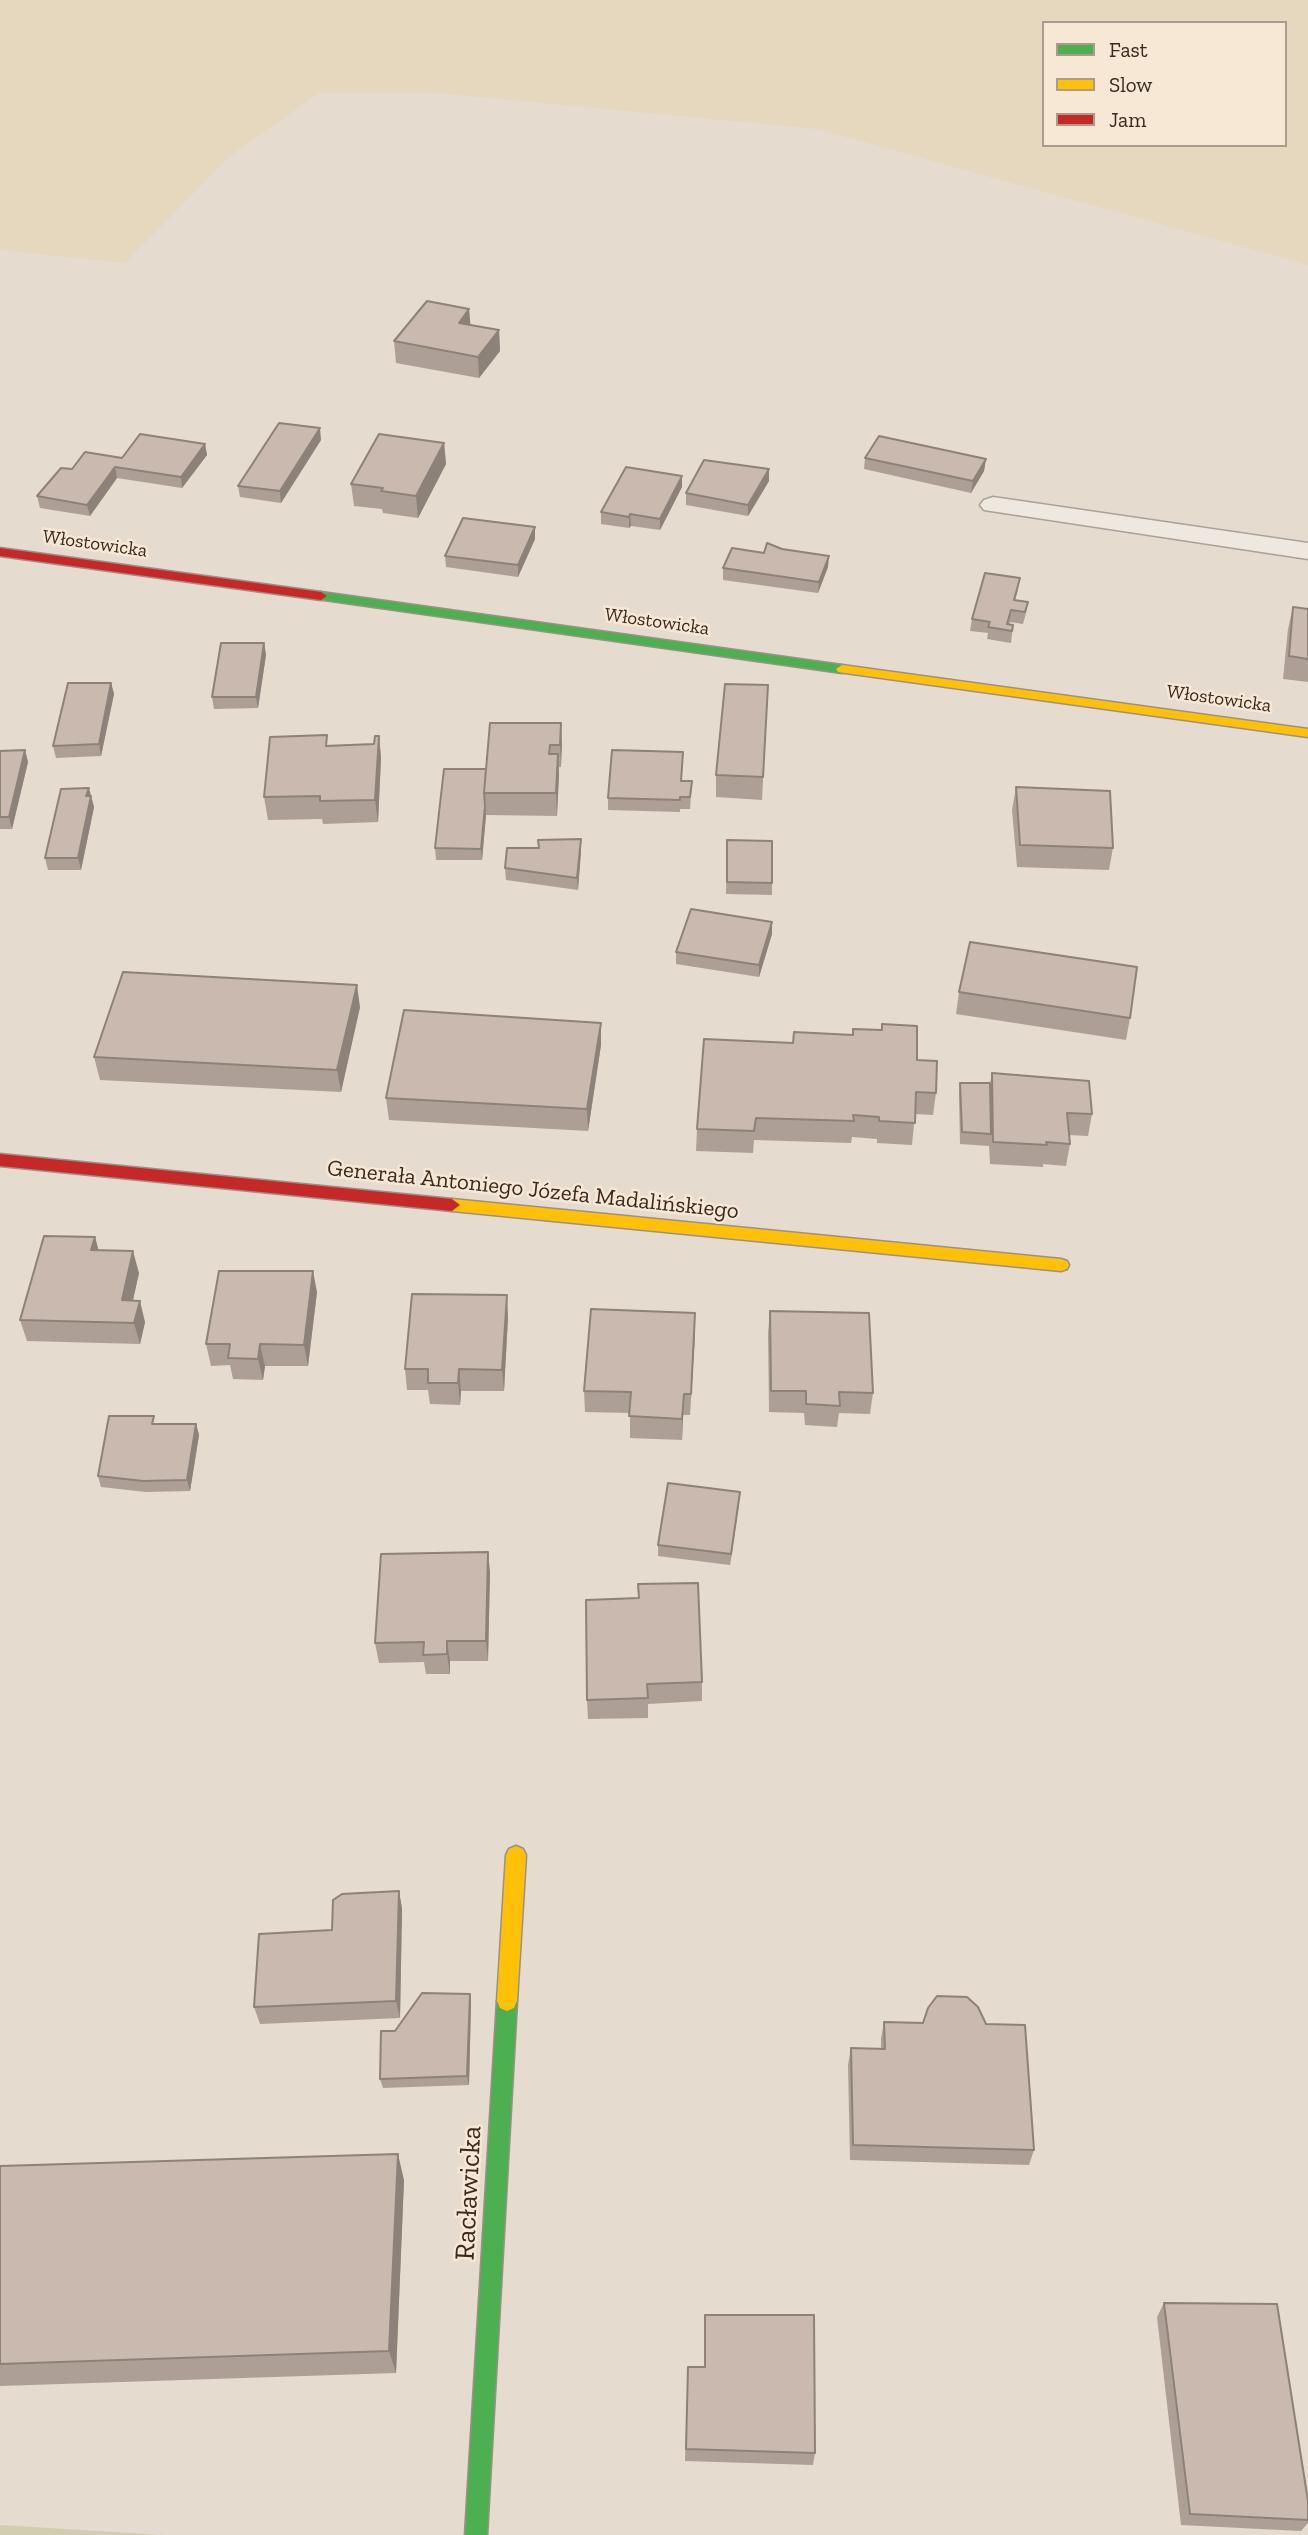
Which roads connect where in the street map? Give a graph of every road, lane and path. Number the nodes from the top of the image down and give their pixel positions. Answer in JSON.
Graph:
{"nodes":[{"id":1,"x":993,"y":505,"type":"dead end"},
{"id":2,"x":1308,"y":551,"type":"edge"},
{"id":3,"x":0,"y":552,"type":"edge"},
{"id":4,"x":1308,"y":733,"type":"edge"},
{"id":5,"x":0,"y":1160,"type":"edge"},
{"id":6,"x":1061,"y":1265,"type":"dead end"},
{"id":7,"x":516,"y":1855,"type":"dead end"},
{"id":8,"x":476,"y":2535,"type":"edge"}],
"edges":[{"from":1,"to":2,"type":"lane"},
{"from":3,"to":4,"type":"main road","name":"Włostowicka"},
{"from":5,"to":6,"type":"main road","name":"Generała Antoniego Józefa Madalińskiego"},
{"from":7,"to":8,"type":"main road","name":"Racławicka"}]}
